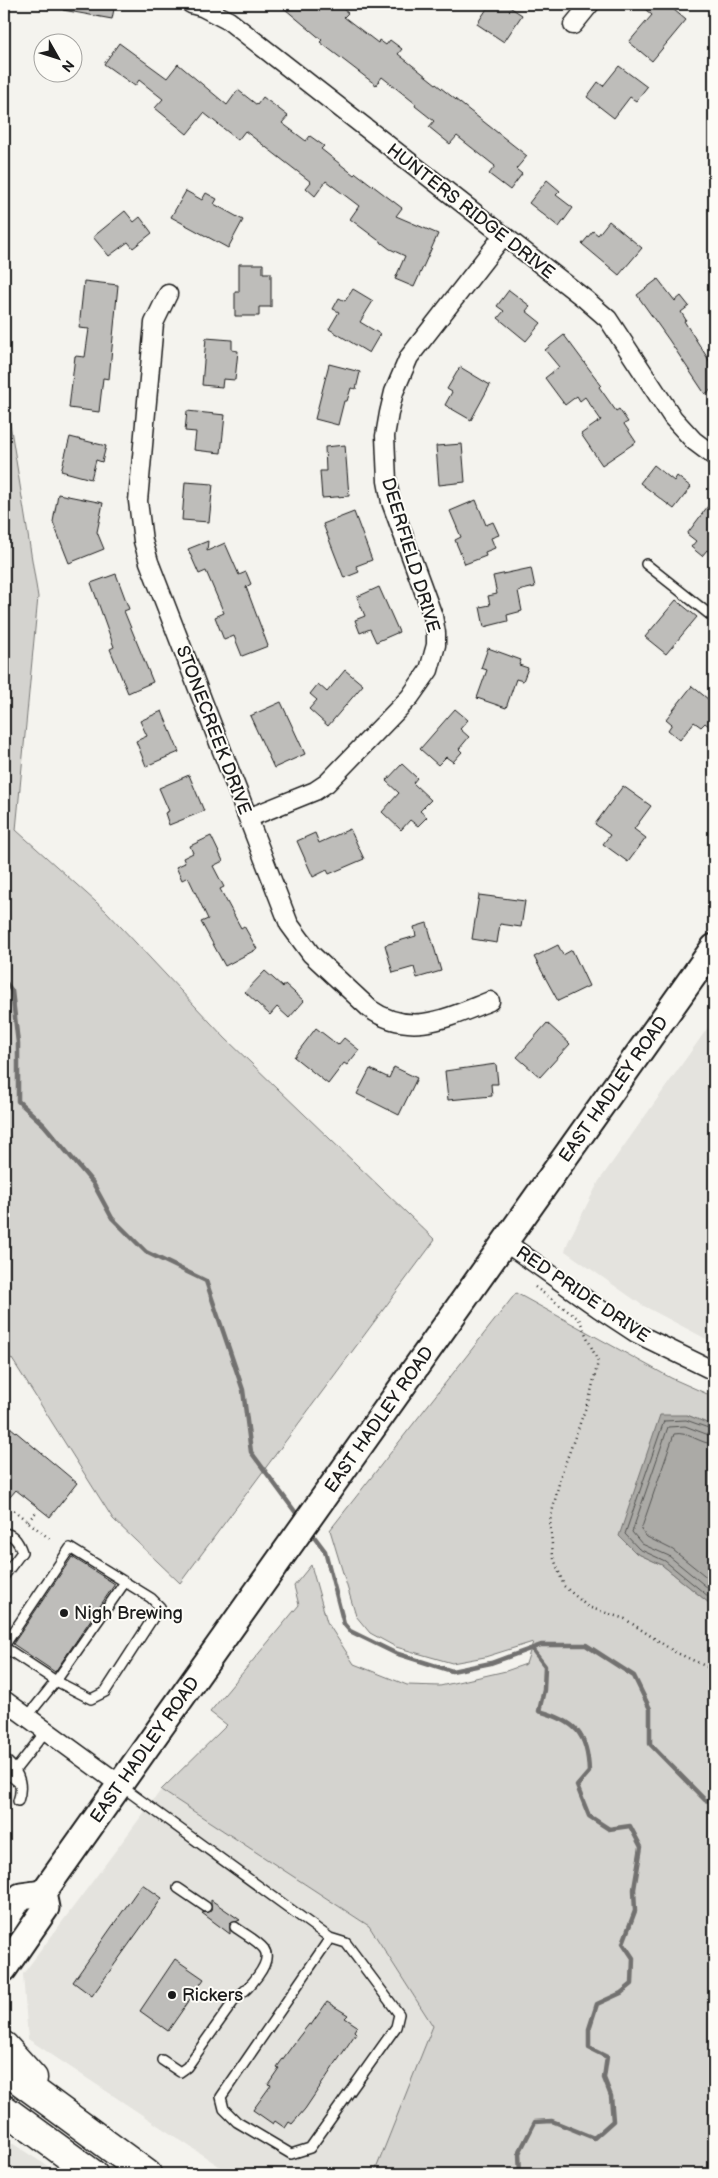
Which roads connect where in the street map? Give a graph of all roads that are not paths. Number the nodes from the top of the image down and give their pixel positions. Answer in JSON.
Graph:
{"nodes":[{"id":1,"x":191,"y":4,"type":"edge"},
{"id":2,"x":590,"y":4,"type":"edge"},
{"id":3,"x":573,"y":26,"type":"dead end"},
{"id":4,"x":503,"y":236,"type":"junction"},
{"id":5,"x":168,"y":294,"type":"dead end"},
{"id":6,"x":714,"y":456,"type":"edge"},
{"id":7,"x":646,"y":564,"type":"dead end"},
{"id":8,"x":714,"y":618,"type":"edge"},
{"id":9,"x":248,"y":818,"type":"junction"},
{"id":10,"x":714,"y":946,"type":"edge"},
{"id":11,"x":490,"y":1001,"type":"dead end"},
{"id":12,"x":505,"y":1242,"type":"junction"},
{"id":13,"x":714,"y":1371,"type":"edge"},
{"id":14,"x":5,"y":1532,"type":"edge"},
{"id":15,"x":4,"y":1576,"type":"edge"},
{"id":16,"x":125,"y":1582,"type":"junction"},
{"id":17,"x":4,"y":1647,"type":"edge"},
{"id":18,"x":56,"y":1681,"type":"junction"},
{"id":19,"x":4,"y":1700,"type":"edge"},
{"id":20,"x":27,"y":1717,"type":"junction"},
{"id":21,"x":46,"y":1731,"type":"junction"},
{"id":22,"x":4,"y":1760,"type":"edge"},
{"id":23,"x":16,"y":1769,"type":"junction"},
{"id":24,"x":4,"y":1770,"type":"edge"},
{"id":25,"x":119,"y":1784,"type":"junction"},
{"id":26,"x":21,"y":1785,"type":"junction"},
{"id":27,"x":18,"y":1801,"type":"dead end"},
{"id":28,"x":178,"y":1888,"type":"dead end"},
{"id":29,"x":43,"y":1892,"type":"junction"},
{"id":30,"x":206,"y":1907,"type":"dead end"},
{"id":31,"x":4,"y":1922,"type":"edge"},
{"id":32,"x":235,"y":1927,"type":"dead end"},
{"id":33,"x":330,"y":1938,"type":"junction"},
{"id":34,"x":4,"y":1969,"type":"edge"},
{"id":35,"x":4,"y":2046,"type":"edge"},
{"id":36,"x":162,"y":2060,"type":"dead end"},
{"id":37,"x":4,"y":2069,"type":"edge"},
{"id":38,"x":4,"y":2109,"type":"edge"},
{"id":39,"x":72,"y":2119,"type":"junction"},
{"id":40,"x":93,"y":2174,"type":"edge"},
{"id":41,"x":146,"y":2174,"type":"edge"}],
"edges":[{"from":1,"to":4,"type":"street","name":"HUNTERS RIDGE DRIVE"},
{"from":2,"to":3,"type":"street"},
{"from":4,"to":6,"type":"street","name":"HUNTERS RIDGE DRIVE"},
{"from":4,"to":9,"type":"street","name":"DEERFIELD DRIVE"},
{"from":5,"to":9,"type":"street","name":"STONECREEK DRIVE"},
{"from":7,"to":8,"type":"lane"},
{"from":9,"to":11,"type":"street","name":"STONECREEK DRIVE"},
{"from":10,"to":12,"type":"street","name":"EAST HADLEY ROAD"},
{"from":12,"to":13,"type":"street","name":"RED PRIDE DRIVE"},
{"from":12,"to":25,"type":"street","name":"EAST HADLEY ROAD"},
{"from":14,"to":15,"type":"lane"},
{"from":16,"to":17,"type":"lane"},
{"from":16,"to":18,"type":"lane"},
{"from":16,"to":18,"type":"lane"},
{"from":17,"to":18,"type":"lane"},
{"from":18,"to":20,"type":"lane"},
{"from":19,"to":20,"type":"street"},
{"from":20,"to":21,"type":"street"},
{"from":21,"to":23,"type":"lane"},
{"from":21,"to":25,"type":"street"},
{"from":22,"to":23,"type":"lane"},
{"from":23,"to":26,"type":"lane"},
{"from":24,"to":26,"type":"lane"},
{"from":25,"to":29,"type":"street","name":"EAST HADLEY ROAD"},
{"from":25,"to":33,"type":"lane"},
{"from":26,"to":27,"type":"lane"},
{"from":28,"to":30,"type":"lane"},
{"from":29,"to":31,"type":"street"},
{"from":29,"to":34,"type":"street"},
{"from":32,"to":36,"type":"lane"},
{"from":33,"to":33,"type":"lane"},
{"from":35,"to":39,"type":"main road"},
{"from":37,"to":39,"type":"main road"},
{"from":38,"to":40,"type":"main road"},
{"from":39,"to":41,"type":"main road"}]}
